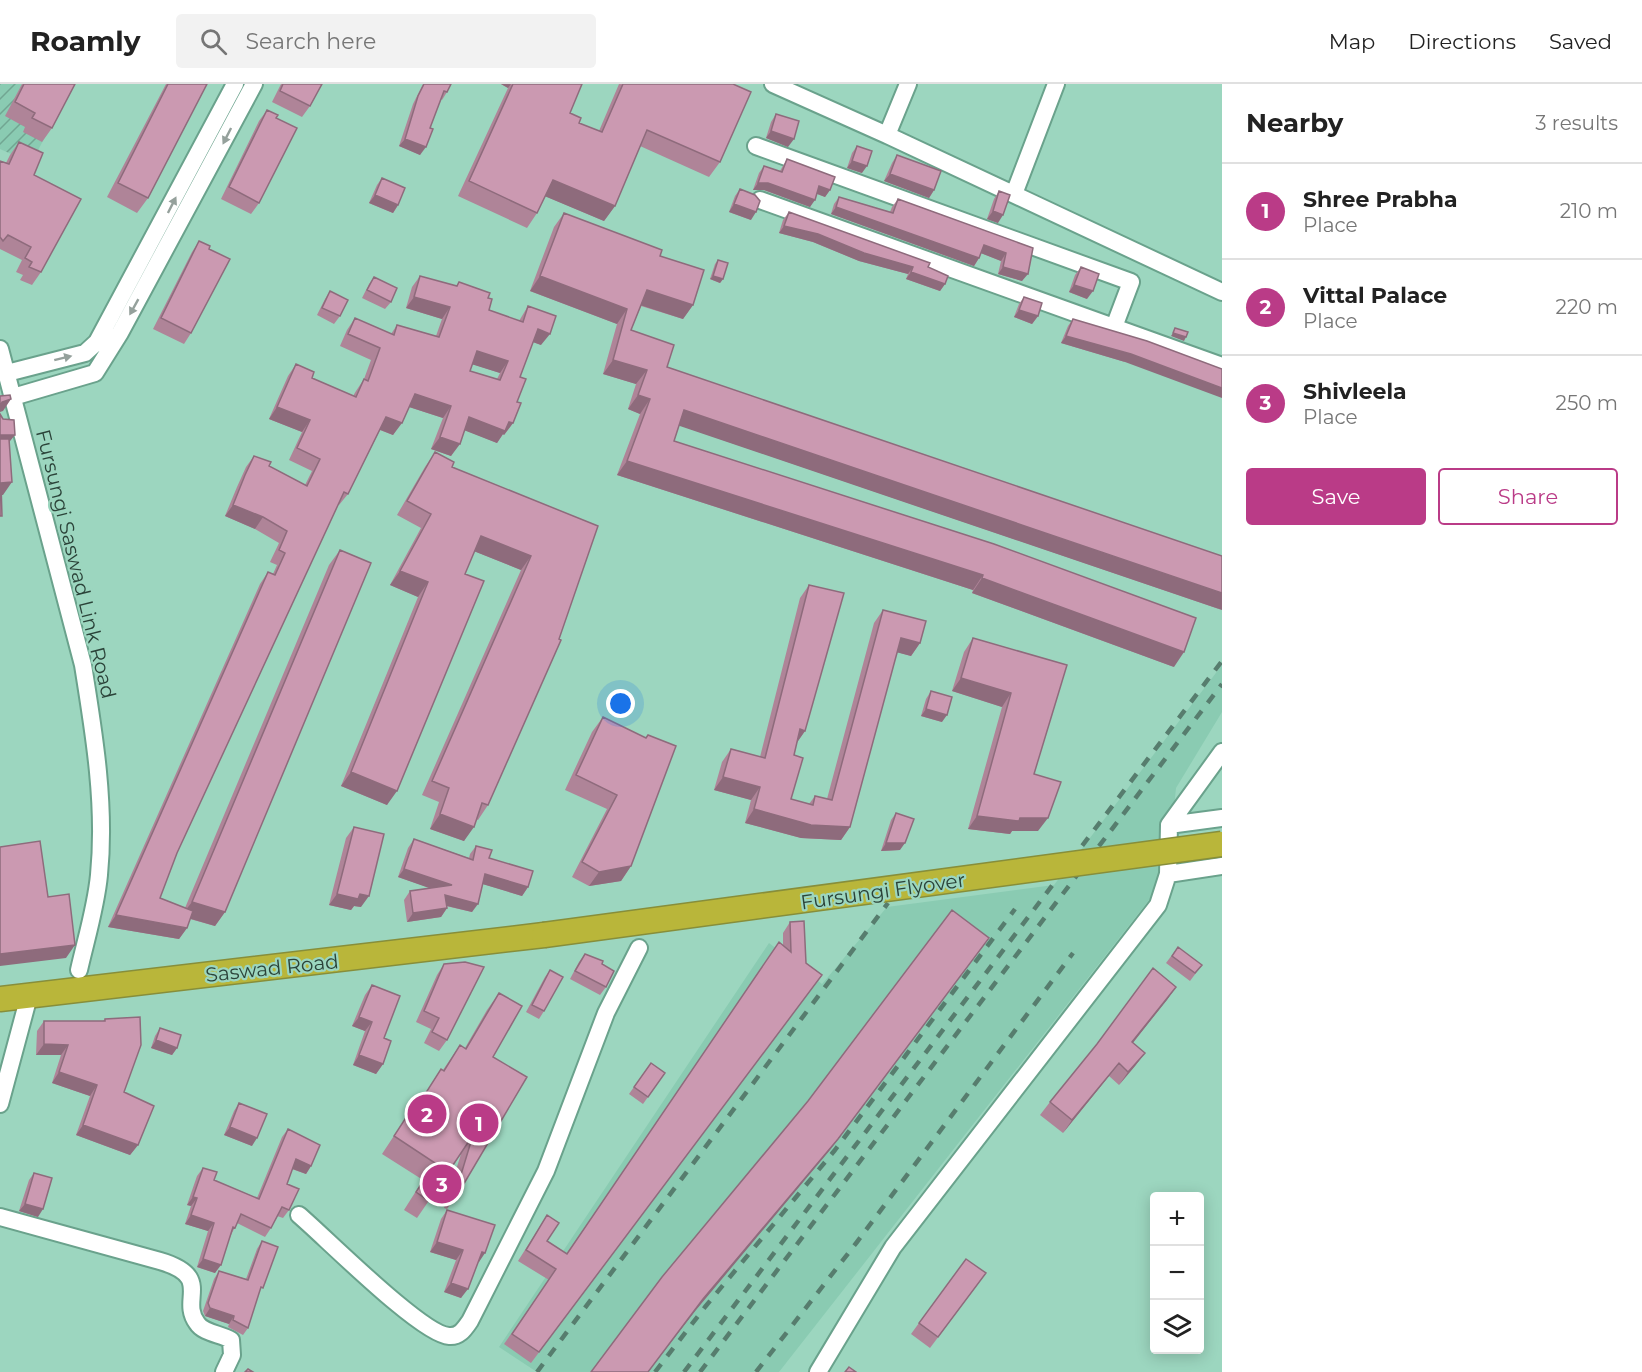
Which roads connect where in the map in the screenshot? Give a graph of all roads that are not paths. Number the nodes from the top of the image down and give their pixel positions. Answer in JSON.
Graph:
{"nodes":[{"id":1,"x":235,"y":84,"type":"edge"},
{"id":2,"x":254,"y":84,"type":"edge"},
{"id":3,"x":773,"y":84,"type":"edge"},
{"id":4,"x":908,"y":84,"type":"edge"},
{"id":5,"x":1056,"y":84,"type":"edge"},
{"id":6,"x":887,"y":135,"type":"junction"},
{"id":7,"x":756,"y":146,"type":"dead end"},
{"id":8,"x":1014,"y":194,"type":"junction"},
{"id":9,"x":760,"y":200,"type":"edge"},
{"id":10,"x":1222,"y":291,"type":"edge"},
{"id":11,"x":1114,"y":327,"type":"junction"},
{"id":12,"x":0,"y":349,"type":"edge"},
{"id":13,"x":1222,"y":366,"type":"edge"},
{"id":14,"x":7,"y":373,"type":"junction"},
{"id":15,"x":13,"y":397,"type":"junction"},
{"id":16,"x":19,"y":421,"type":"junction"},
{"id":17,"x":0,"y":422,"type":"edge"},
{"id":18,"x":1222,"y":752,"type":"edge"},
{"id":19,"x":1222,"y":818,"type":"edge"},
{"id":20,"x":1168,"y":825,"type":"junction"},
{"id":21,"x":1222,"y":844,"type":"edge"},
{"id":22,"x":1222,"y":866,"type":"edge"},
{"id":23,"x":1168,"y":874,"type":"junction"},
{"id":24,"x":544,"y":935,"type":"joint"},
{"id":25,"x":639,"y":948,"type":"dead end"},
{"id":26,"x":79,"y":970,"type":"dead end"},
{"id":27,"x":29,"y":996,"type":"junction"},
{"id":28,"x":0,"y":999,"type":"edge"},
{"id":29,"x":0,"y":1104,"type":"edge"},
{"id":30,"x":299,"y":1215,"type":"dead end"},
{"id":31,"x":0,"y":1217,"type":"edge"},
{"id":32,"x":224,"y":1372,"type":"edge"},
{"id":33,"x":818,"y":1372,"type":"edge"}],
"edges":[{"from":14,"to":1,"type":"street","one_way":true},
{"from":2,"to":15,"type":"street","one_way":true},
{"from":3,"to":6,"type":"street"},
{"from":4,"to":6,"type":"street"},
{"from":5,"to":8,"type":"street"},
{"from":6,"to":8,"type":"street"},
{"from":7,"to":11,"type":"street"},
{"from":8,"to":10,"type":"street"},
{"from":9,"to":11,"type":"street"},
{"from":11,"to":13,"type":"street"},
{"from":12,"to":14,"type":"street","name":"Fursungi Saswad Link Road"},
{"from":14,"to":15,"type":"street","name":"Fursungi Saswad Link Road"},
{"from":15,"to":16,"type":"street","name":"Fursungi Saswad Link Road"},
{"from":16,"to":17,"type":"street"},
{"from":16,"to":26,"type":"street","name":"Fursungi Saswad Link Road"},
{"from":18,"to":20,"type":"street"},
{"from":19,"to":20,"type":"street"},
{"from":20,"to":23,"type":"street"},
{"from":21,"to":24,"type":"highway","name":"Fursungi Flyover","bridge":true},
{"from":22,"to":23,"type":"street"},
{"from":23,"to":33,"type":"street"},
{"from":24,"to":27,"type":"highway","name":"Saswad Road"},
{"from":25,"to":30,"type":"street"},
{"from":27,"to":28,"type":"highway","name":"Saswad Road"},
{"from":27,"to":29,"type":"street"},
{"from":31,"to":32,"type":"street"}]}
